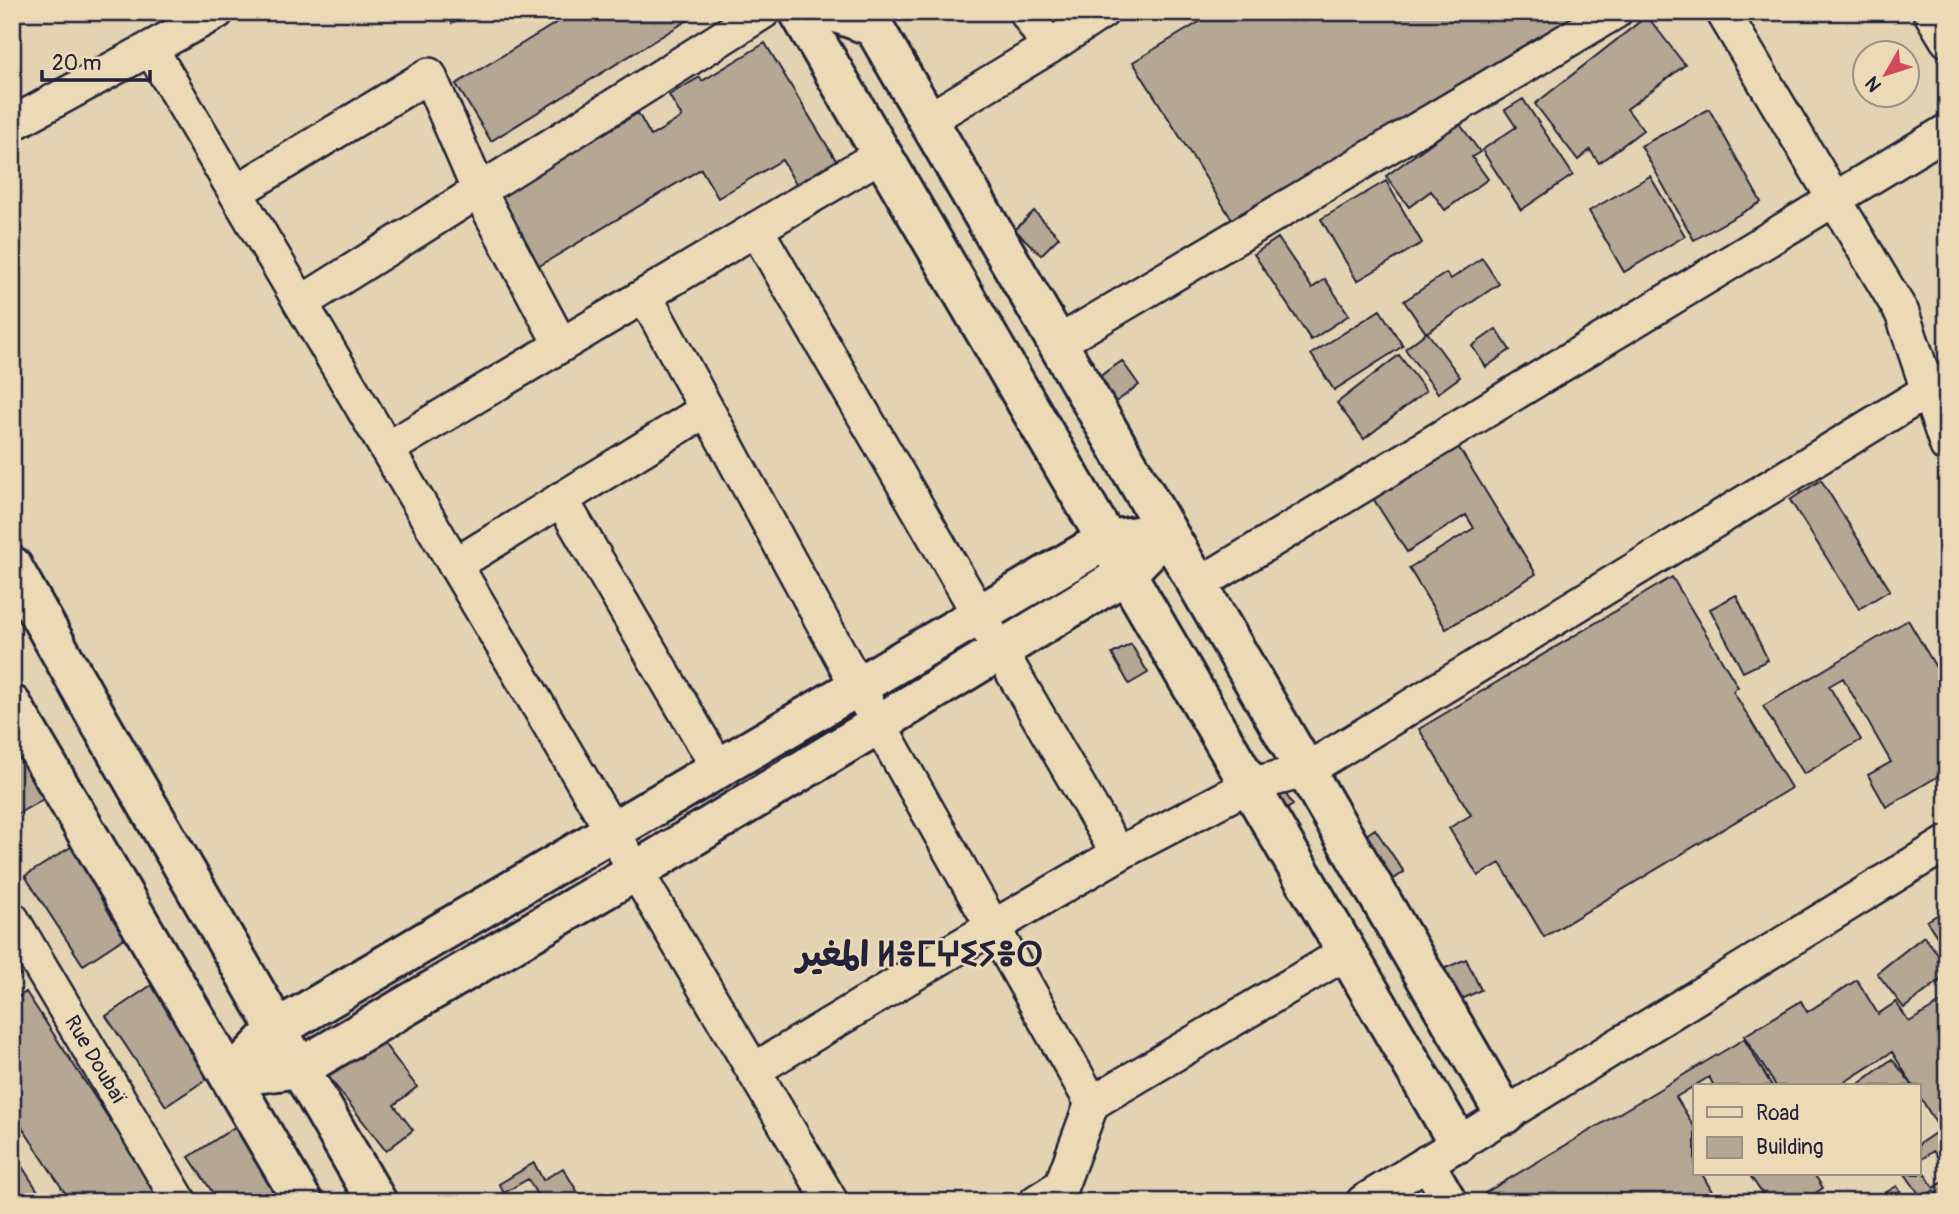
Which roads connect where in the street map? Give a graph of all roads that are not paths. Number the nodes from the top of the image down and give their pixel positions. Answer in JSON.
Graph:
{"nodes":[{"id":1,"x":217,"y":12,"type":"edge"},
{"id":2,"x":762,"y":12,"type":"edge"},
{"id":3,"x":799,"y":12,"type":"edge"},
{"id":4,"x":834,"y":12,"type":"edge"},
{"id":5,"x":1026,"y":12,"type":"edge"},
{"id":6,"x":1102,"y":12,"type":"edge"},
{"id":7,"x":1615,"y":12,"type":"edge"},
{"id":8,"x":1723,"y":12,"type":"edge"},
{"id":9,"x":1930,"y":12,"type":"edge"},
{"id":10,"x":1947,"y":40,"type":"edge"},
{"id":11,"x":1048,"y":47,"type":"junction"},
{"id":12,"x":151,"y":49,"type":"junction"},
{"id":13,"x":928,"y":120,"type":"junction"},
{"id":14,"x":12,"y":124,"type":"edge"},
{"id":15,"x":1947,"y":131,"type":"edge"},
{"id":16,"x":882,"y":154,"type":"junction"},
{"id":17,"x":479,"y":191,"type":"junction"},
{"id":18,"x":236,"y":192,"type":"junction"},
{"id":19,"x":1834,"y":200,"type":"junction"},
{"id":20,"x":756,"y":229,"type":"junction"},
{"id":21,"x":645,"y":296,"type":"junction"},
{"id":22,"x":301,"y":303,"type":"junction"},
{"id":23,"x":1058,"y":344,"type":"junction"},
{"id":24,"x":561,"y":345,"type":"junction"},
{"id":25,"x":1937,"y":385,"type":"edge"},
{"id":26,"x":706,"y":410,"type":"junction"},
{"id":27,"x":1947,"y":446,"type":"edge"},
{"id":28,"x":387,"y":449,"type":"junction"},
{"id":29,"x":561,"y":499,"type":"junction"},
{"id":30,"x":1167,"y":532,"type":"junction"},
{"id":31,"x":1107,"y":540,"type":"junction"},
{"id":32,"x":455,"y":565,"type":"junction"},
{"id":33,"x":12,"y":566,"type":"edge"},
{"id":34,"x":1126,"y":574,"type":"junction"},
{"id":35,"x":1198,"y":585,"type":"junction"},
{"id":36,"x":980,"y":615,"type":"junction"},
{"id":37,"x":1000,"y":650,"type":"junction"},
{"id":38,"x":858,"y":687,"type":"junction"},
{"id":39,"x":12,"y":705,"type":"edge"},
{"id":40,"x":878,"y":724,"type":"junction"},
{"id":41,"x":719,"y":769,"type":"junction"},
{"id":42,"x":1306,"y":771,"type":"junction"},
{"id":43,"x":1250,"y":785,"type":"junction"},
{"id":44,"x":613,"y":832,"type":"junction"},
{"id":45,"x":1947,"y":843,"type":"edge"},
{"id":46,"x":1118,"y":855,"type":"junction"},
{"id":47,"x":636,"y":871,"type":"junction"},
{"id":48,"x":12,"y":919,"type":"edge"},
{"id":49,"x":993,"y":927,"type":"junction"},
{"id":50,"x":1347,"y":952,"type":"junction"},
{"id":51,"x":277,"y":1029,"type":"junction"},
{"id":52,"x":300,"y":1068,"type":"junction"},
{"id":53,"x":754,"y":1070,"type":"junction"},
{"id":54,"x":230,"y":1077,"type":"junction"},
{"id":55,"x":1092,"y":1103,"type":"junction"},
{"id":56,"x":1505,"y":1114,"type":"junction"},
{"id":57,"x":1443,"y":1153,"type":"junction"},
{"id":58,"x":180,"y":1202,"type":"edge"},
{"id":59,"x":303,"y":1202,"type":"edge"},
{"id":60,"x":377,"y":1202,"type":"edge"},
{"id":61,"x":831,"y":1202,"type":"edge"},
{"id":62,"x":1036,"y":1202,"type":"edge"},
{"id":63,"x":1363,"y":1202,"type":"edge"},
{"id":64,"x":1450,"y":1202,"type":"edge"}],
"edges":[{"from":1,"to":12,"type":"street"},
{"from":2,"to":17,"type":"street"},
{"from":3,"to":16,"type":"street"},
{"from":4,"to":13,"type":"street"},
{"from":5,"to":11,"type":"street"},
{"from":6,"to":11,"type":"street"},
{"from":7,"to":23,"type":"street"},
{"from":8,"to":19,"type":"street"},
{"from":9,"to":10,"type":"street"},
{"from":11,"to":13,"type":"street"},
{"from":12,"to":14,"type":"street"},
{"from":12,"to":18,"type":"street"},
{"from":13,"to":23,"type":"street"},
{"from":15,"to":19,"type":"street"},
{"from":16,"to":20,"type":"street"},
{"from":16,"to":31,"type":"street"},
{"from":17,"to":18,"type":"street"},
{"from":17,"to":22,"type":"street"},
{"from":17,"to":24,"type":"street"},
{"from":18,"to":22,"type":"street"},
{"from":19,"to":25,"type":"street"},
{"from":19,"to":35,"type":"street"},
{"from":20,"to":21,"type":"street"},
{"from":20,"to":36,"type":"street"},
{"from":21,"to":24,"type":"street"},
{"from":21,"to":26,"type":"street"},
{"from":22,"to":28,"type":"street"},
{"from":23,"to":30,"type":"street"},
{"from":24,"to":28,"type":"street"},
{"from":25,"to":27,"type":"street"},
{"from":25,"to":42,"type":"street"},
{"from":26,"to":29,"type":"street"},
{"from":26,"to":38,"type":"street"},
{"from":28,"to":32,"type":"street"},
{"from":29,"to":32,"type":"street"},
{"from":29,"to":41,"type":"street"},
{"from":30,"to":31,"type":"street"},
{"from":30,"to":34,"type":"street"},
{"from":30,"to":35,"type":"street"},
{"from":31,"to":34,"type":"street"},
{"from":31,"to":36,"type":"street"},
{"from":32,"to":44,"type":"street"},
{"from":33,"to":51,"type":"street"},
{"from":34,"to":37,"type":"street"},
{"from":34,"to":43,"type":"street"},
{"from":35,"to":42,"type":"street"},
{"from":36,"to":37,"type":"street"},
{"from":36,"to":38,"type":"street"},
{"from":37,"to":40,"type":"street"},
{"from":37,"to":46,"type":"street"},
{"from":38,"to":40,"type":"street"},
{"from":38,"to":41,"type":"street"},
{"from":39,"to":54,"type":"street"},
{"from":40,"to":47,"type":"street"},
{"from":40,"to":49,"type":"street"},
{"from":41,"to":44,"type":"street"},
{"from":42,"to":43,"type":"street"},
{"from":42,"to":56,"type":"street"},
{"from":43,"to":46,"type":"street"},
{"from":43,"to":50,"type":"street"},
{"from":44,"to":47,"type":"street"},
{"from":44,"to":51,"type":"street"},
{"from":45,"to":56,"type":"street"},
{"from":46,"to":49,"type":"street"},
{"from":47,"to":52,"type":"street"},
{"from":47,"to":53,"type":"street"},
{"from":48,"to":58,"type":"street","name":"Rue Doubaï"},
{"from":49,"to":53,"type":"street"},
{"from":49,"to":55,"type":"street"},
{"from":50,"to":55,"type":"street"},
{"from":50,"to":57,"type":"street"},
{"from":51,"to":52,"type":"street"},
{"from":51,"to":54,"type":"street"},
{"from":52,"to":54,"type":"street"},
{"from":52,"to":60,"type":"street"},
{"from":53,"to":61,"type":"street"},
{"from":54,"to":59,"type":"street"},
{"from":55,"to":62,"type":"street"},
{"from":56,"to":57,"type":"street"},
{"from":57,"to":63,"type":"street"},
{"from":57,"to":64,"type":"street"}]}
